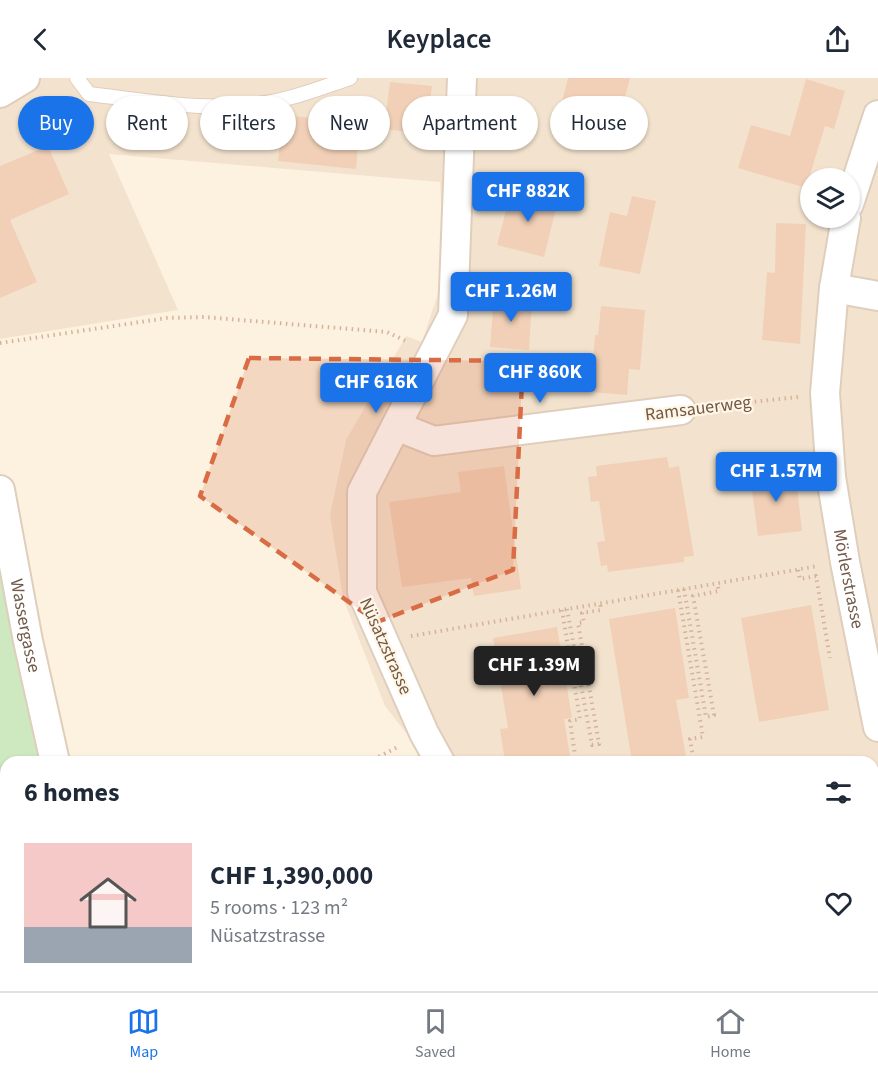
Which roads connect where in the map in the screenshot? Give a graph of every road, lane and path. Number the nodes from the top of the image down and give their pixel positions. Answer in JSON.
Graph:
{"nodes":[{"id":1,"x":25,"y":78,"type":"edge"},
{"id":2,"x":78,"y":78,"type":"edge"},
{"id":3,"x":350,"y":78,"type":"edge"},
{"id":4,"x":462,"y":78,"type":"edge"},
{"id":5,"x":0,"y":93,"type":"edge"},
{"id":6,"x":878,"y":115,"type":"edge"},
{"id":7,"x":860,"y":170,"type":"edge"},
{"id":8,"x":844,"y":228,"type":"edge"},
{"id":9,"x":834,"y":288,"type":"junction"},
{"id":10,"x":878,"y":296,"type":"edge"},
{"id":11,"x":0,"y":343,"type":"edge"},
{"id":12,"x":433,"y":354,"type":"junction"},
{"id":13,"x":825,"y":393,"type":"junction"},
{"id":14,"x":681,"y":410,"type":"joint"},
{"id":15,"x":396,"y":426,"type":"junction"},
{"id":16,"x":0,"y":490,"type":"edge"},
{"id":17,"x":717,"y":583,"type":"junction"},
{"id":18,"x":681,"y":590,"type":"junction"},
{"id":19,"x":600,"y":603,"type":"junction"},
{"id":20,"x":565,"y":610,"type":"junction"},
{"id":21,"x":384,"y":641,"type":"junction"},
{"id":22,"x":830,"y":658,"type":"dead end"},
{"id":23,"x":878,"y":727,"type":"edge"},
{"id":24,"x":424,"y":733,"type":"junction"},
{"id":25,"x":54,"y":756,"type":"edge"},
{"id":26,"x":380,"y":756,"type":"edge"},
{"id":27,"x":437,"y":756,"type":"edge"},
{"id":28,"x":575,"y":756,"type":"edge"},
{"id":29,"x":693,"y":756,"type":"edge"}],
"edges":[{"from":1,"to":5,"type":"street"},
{"from":2,"to":3,"type":"lane"},
{"from":4,"to":12,"type":"street","name":"Nüsatzstrasse"},
{"from":6,"to":7,"type":"street"},
{"from":8,"to":9,"type":"street","name":"Mörlerstrasse"},
{"from":9,"to":10,"type":"street"},
{"from":9,"to":13,"type":"street","name":"Mörlerstrasse"},
{"from":11,"to":12,"type":"path"},
{"from":12,"to":15,"type":"street","name":"Nüsatzstrasse"},
{"from":13,"to":14,"type":"path","name":"Ramsauerweg"},
{"from":13,"to":23,"type":"street","name":"Mörlerstrasse"},
{"from":14,"to":15,"type":"street","name":"Ramsauerweg"},
{"from":15,"to":21,"type":"street","name":"Nüsatzstrasse"},
{"from":16,"to":25,"type":"street","name":"Wassergasse"},
{"from":17,"to":18,"type":"path"},
{"from":17,"to":18,"type":"path"},
{"from":17,"to":22,"type":"path"},
{"from":18,"to":19,"type":"path"},
{"from":18,"to":29,"type":"path"},
{"from":19,"to":20,"type":"path"},
{"from":19,"to":20,"type":"path"},
{"from":20,"to":21,"type":"path"},
{"from":20,"to":28,"type":"path"},
{"from":21,"to":24,"type":"street","name":"Nüsatzstrasse"},
{"from":24,"to":26,"type":"path"},
{"from":24,"to":27,"type":"street","name":"Nüsatzstrasse"}]}
